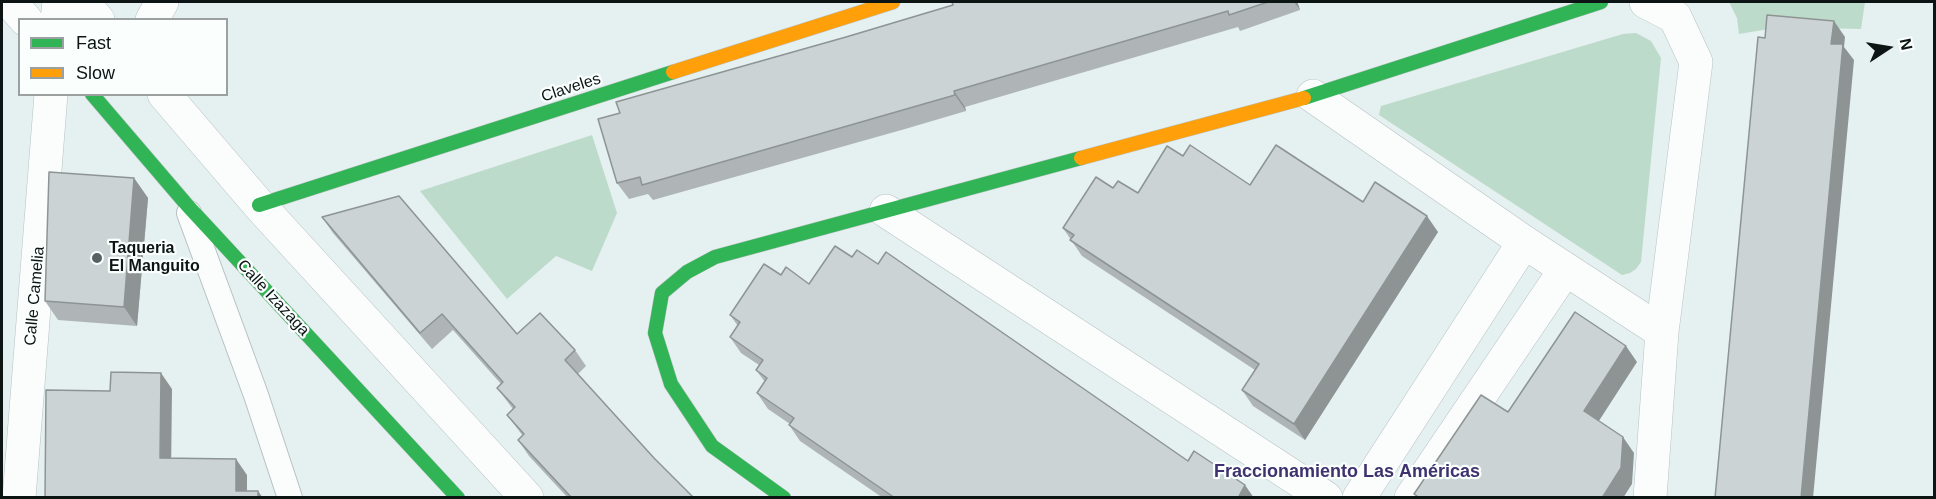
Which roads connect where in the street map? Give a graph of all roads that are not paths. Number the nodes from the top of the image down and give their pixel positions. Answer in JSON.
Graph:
{"nodes":[{"id":1,"x":10,"y":2,"type":"edge"},
{"id":2,"x":59,"y":2,"type":"edge"},
{"id":3,"x":82,"y":2,"type":"edge"},
{"id":4,"x":162,"y":2,"type":"edge"},
{"id":5,"x":893,"y":2,"type":"edge"},
{"id":6,"x":1601,"y":2,"type":"edge"},
{"id":7,"x":1647,"y":2,"type":"edge"},
{"id":8,"x":24,"y":18,"type":"edge"},
{"id":9,"x":57,"y":18,"type":"edge"},
{"id":10,"x":96,"y":18,"type":"edge"},
{"id":11,"x":153,"y":18,"type":"edge"},
{"id":12,"x":51,"y":96,"type":"edge"},
{"id":13,"x":94,"y":96,"type":"edge"},
{"id":14,"x":166,"y":96,"type":"edge"},
{"id":15,"x":1313,"y":96,"type":"junction"},
{"id":16,"x":259,"y":205,"type":"junction"},
{"id":17,"x":186,"y":206,"type":"junction"},
{"id":18,"x":886,"y":211,"type":"junction"},
{"id":19,"x":1524,"y":242,"type":"junction"},
{"id":20,"x":1565,"y":270,"type":"junction"},
{"id":21,"x":1662,"y":332,"type":"junction"},
{"id":22,"x":19,"y":498,"type":"edge"},
{"id":23,"x":290,"y":498,"type":"edge"},
{"id":24,"x":458,"y":498,"type":"edge"},
{"id":25,"x":527,"y":498,"type":"edge"},
{"id":26,"x":784,"y":498,"type":"edge"},
{"id":27,"x":1326,"y":498,"type":"edge"},
{"id":28,"x":1359,"y":498,"type":"edge"},
{"id":29,"x":1411,"y":498,"type":"edge"},
{"id":30,"x":1650,"y":498,"type":"edge"}],
"edges":[{"from":1,"to":8,"type":"street"},
{"from":2,"to":9,"type":"street"},
{"from":3,"to":10,"type":"street"},
{"from":4,"to":11,"type":"street"},
{"from":5,"to":16,"type":"street","name":"Claveles"},
{"from":6,"to":15,"type":"street"},
{"from":7,"to":21,"type":"street"},
{"from":12,"to":22,"type":"street","name":"Calle Camelia"},
{"from":13,"to":17,"type":"street","name":"Calle Izazaga"},
{"from":14,"to":16,"type":"street"},
{"from":15,"to":18,"type":"street"},
{"from":15,"to":19,"type":"street"},
{"from":16,"to":25,"type":"street"},
{"from":17,"to":23,"type":"lane"},
{"from":17,"to":24,"type":"street","name":"Calle Izazaga"},
{"from":18,"to":26,"type":"street"},
{"from":18,"to":27,"type":"street"},
{"from":19,"to":20,"type":"street"},
{"from":19,"to":28,"type":"street"},
{"from":20,"to":21,"type":"street"},
{"from":20,"to":29,"type":"street"},
{"from":21,"to":30,"type":"street"}]}
